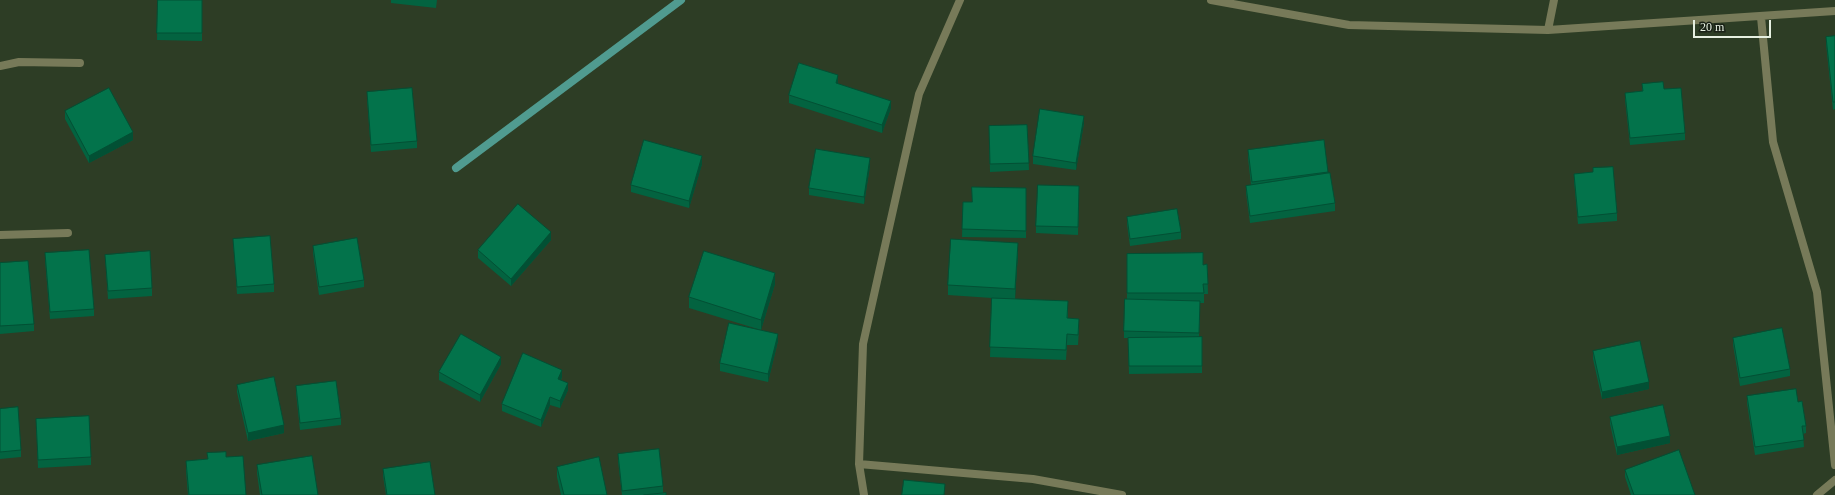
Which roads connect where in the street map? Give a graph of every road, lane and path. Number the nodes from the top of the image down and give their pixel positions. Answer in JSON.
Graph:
{"nodes":[{"id":1,"x":960,"y":0,"type":"edge"},
{"id":2,"x":1211,"y":0,"type":"edge"},
{"id":3,"x":1554,"y":0,"type":"edge"},
{"id":4,"x":1835,"y":11,"type":"edge"},
{"id":5,"x":1761,"y":17,"type":"junction"},
{"id":6,"x":1548,"y":30,"type":"junction"},
{"id":7,"x":80,"y":63,"type":"dead end"},
{"id":8,"x":0,"y":66,"type":"edge"},
{"id":9,"x":68,"y":232,"type":"dead end"},
{"id":10,"x":0,"y":235,"type":"edge"},
{"id":11,"x":859,"y":464,"type":"junction"},
{"id":12,"x":1835,"y":465,"type":"edge"},
{"id":13,"x":1835,"y":480,"type":"edge"},
{"id":14,"x":864,"y":495,"type":"edge"},
{"id":15,"x":1122,"y":495,"type":"edge"},
{"id":16,"x":1817,"y":495,"type":"edge"}],
"edges":[{"from":1,"to":11,"type":"street"},
{"from":2,"to":6,"type":"street"},
{"from":3,"to":6,"type":"street"},
{"from":4,"to":5,"type":"street"},
{"from":5,"to":6,"type":"street"},
{"from":5,"to":12,"type":"street"},
{"from":7,"to":8,"type":"street"},
{"from":9,"to":10,"type":"street"},
{"from":11,"to":14,"type":"street"},
{"from":11,"to":15,"type":"street"},
{"from":13,"to":16,"type":"street"}]}
